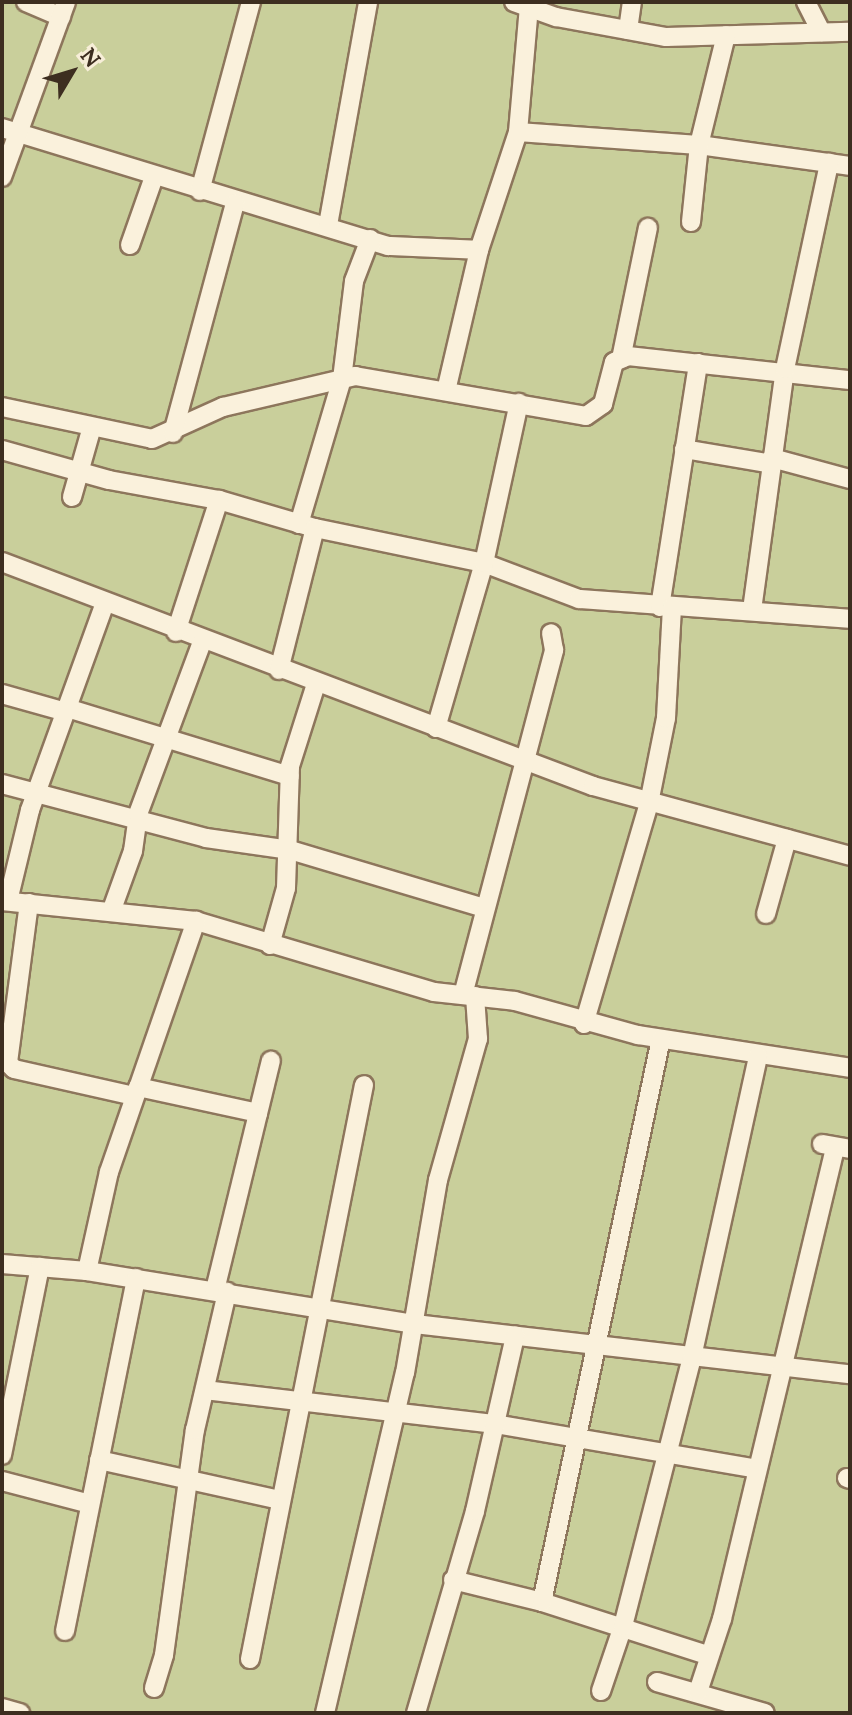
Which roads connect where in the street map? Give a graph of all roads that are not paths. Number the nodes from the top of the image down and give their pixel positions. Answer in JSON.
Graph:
{"nodes":[{"id":1,"x":26,"y":2,"type":"edge"},
{"id":2,"x":251,"y":2,"type":"edge"},
{"id":3,"x":368,"y":2,"type":"edge"},
{"id":4,"x":632,"y":2,"type":"edge"},
{"id":5,"x":806,"y":2,"type":"edge"},
{"id":6,"x":522,"y":5,"type":"edge"},
{"id":7,"x":64,"y":9,"type":"edge"},
{"id":8,"x":628,"y":30,"type":"junction"},
{"id":9,"x":821,"y":32,"type":"junction"},
{"id":10,"x":850,"y":32,"type":"edge"},
{"id":11,"x":726,"y":35,"type":"junction"},
{"id":12,"x":2,"y":128,"type":"edge"},
{"id":13,"x":518,"y":132,"type":"junction"},
{"id":14,"x":21,"y":134,"type":"junction"},
{"id":15,"x":699,"y":145,"type":"junction"},
{"id":16,"x":829,"y":163,"type":"junction"},
{"id":17,"x":850,"y":166,"type":"edge"},
{"id":18,"x":2,"y":177,"type":"edge"},
{"id":19,"x":154,"y":177,"type":"junction"},
{"id":20,"x":200,"y":191,"type":"junction"},
{"id":21,"x":235,"y":203,"type":"junction"},
{"id":22,"x":691,"y":222,"type":"dead end"},
{"id":23,"x":328,"y":225,"type":"junction"},
{"id":24,"x":648,"y":228,"type":"dead end"},
{"id":25,"x":370,"y":239,"type":"junction"},
{"id":26,"x":130,"y":245,"type":"dead end"},
{"id":27,"x":479,"y":250,"type":"junction"},
{"id":28,"x":621,"y":359,"type":"junction"},
{"id":29,"x":698,"y":363,"type":"junction"},
{"id":30,"x":785,"y":369,"type":"junction"},
{"id":31,"x":342,"y":379,"type":"junction"},
{"id":32,"x":850,"y":380,"type":"edge"},
{"id":33,"x":446,"y":391,"type":"junction"},
{"id":34,"x":519,"y":403,"type":"junction"},
{"id":35,"x":2,"y":407,"type":"edge"},
{"id":36,"x":92,"y":427,"type":"junction"},
{"id":37,"x":173,"y":433,"type":"junction"},
{"id":38,"x":684,"y":449,"type":"junction"},
{"id":39,"x":2,"y":450,"type":"edge"},
{"id":40,"x":772,"y":461,"type":"junction"},
{"id":41,"x":81,"y":472,"type":"junction"},
{"id":42,"x":850,"y":479,"type":"edge"},
{"id":43,"x":72,"y":497,"type":"dead end"},
{"id":44,"x":219,"y":500,"type":"junction"},
{"id":45,"x":307,"y":526,"type":"junction"},
{"id":46,"x":2,"y":562,"type":"edge"},
{"id":47,"x":484,"y":563,"type":"junction"},
{"id":48,"x":105,"y":603,"type":"junction"},
{"id":49,"x":666,"y":607,"type":"junction"},
{"id":50,"x":752,"y":610,"type":"junction"},
{"id":51,"x":850,"y":619,"type":"edge"},
{"id":52,"x":176,"y":632,"type":"junction"},
{"id":53,"x":551,"y":633,"type":"dead end"},
{"id":54,"x":202,"y":642,"type":"junction"},
{"id":55,"x":279,"y":670,"type":"junction"},
{"id":56,"x":316,"y":684,"type":"junction"},
{"id":57,"x":2,"y":694,"type":"edge"},
{"id":58,"x":66,"y":710,"type":"junction"},
{"id":59,"x":436,"y":728,"type":"junction"},
{"id":60,"x":165,"y":738,"type":"junction"},
{"id":61,"x":525,"y":761,"type":"junction"},
{"id":62,"x":290,"y":776,"type":"junction"},
{"id":63,"x":2,"y":784,"type":"edge"},
{"id":64,"x":36,"y":793,"type":"junction"},
{"id":65,"x":649,"y":803,"type":"junction"},
{"id":66,"x":137,"y":821,"type":"junction"},
{"id":67,"x":787,"y":839,"type":"junction"},
{"id":68,"x":290,"y":850,"type":"junction"},
{"id":69,"x":850,"y":856,"type":"edge"},
{"id":70,"x":5,"y":901,"type":"edge"},
{"id":71,"x":29,"y":903,"type":"junction"},
{"id":72,"x":484,"y":908,"type":"junction"},
{"id":73,"x":111,"y":912,"type":"junction"},
{"id":74,"x":766,"y":914,"type":"dead end"},
{"id":75,"x":196,"y":921,"type":"junction"},
{"id":76,"x":270,"y":945,"type":"junction"},
{"id":77,"x":11,"y":960,"type":"edge"},
{"id":78,"x":469,"y":996,"type":"junction"},
{"id":79,"x":584,"y":1024,"type":"junction"},
{"id":80,"x":661,"y":1039,"type":"junction"},
{"id":81,"x":758,"y":1056,"type":"junction"},
{"id":82,"x":271,"y":1061,"type":"dead end"},
{"id":83,"x":5,"y":1068,"type":"edge"},
{"id":84,"x":850,"y":1068,"type":"edge"},
{"id":85,"x":364,"y":1085,"type":"dead end"},
{"id":86,"x":136,"y":1092,"type":"junction"},
{"id":87,"x":258,"y":1113,"type":"junction"},
{"id":88,"x":836,"y":1147,"type":"edge"},
{"id":89,"x":2,"y":1264,"type":"edge"},
{"id":90,"x":40,"y":1267,"type":"junction"},
{"id":91,"x":87,"y":1271,"type":"junction"},
{"id":92,"x":136,"y":1278,"type":"junction"},
{"id":93,"x":221,"y":1291,"type":"junction"},
{"id":94,"x":317,"y":1305,"type":"junction"},
{"id":95,"x":415,"y":1324,"type":"junction"},
{"id":96,"x":515,"y":1336,"type":"junction"},
{"id":97,"x":596,"y":1347,"type":"junction"},
{"id":98,"x":692,"y":1357,"type":"junction"},
{"id":99,"x":782,"y":1363,"type":"junction"},
{"id":100,"x":850,"y":1374,"type":"edge"},
{"id":101,"x":205,"y":1390,"type":"junction"},
{"id":102,"x":297,"y":1403,"type":"junction"},
{"id":103,"x":395,"y":1416,"type":"junction"},
{"id":104,"x":6,"y":1421,"type":"edge"},
{"id":105,"x":495,"y":1424,"type":"junction"},
{"id":106,"x":576,"y":1437,"type":"junction"},
{"id":107,"x":667,"y":1450,"type":"junction"},
{"id":108,"x":2,"y":1455,"type":"edge"},
{"id":109,"x":99,"y":1460,"type":"junction"},
{"id":110,"x":757,"y":1469,"type":"junction"},
{"id":111,"x":188,"y":1478,"type":"junction"},
{"id":112,"x":2,"y":1481,"type":"edge"},
{"id":113,"x":279,"y":1500,"type":"junction"},
{"id":114,"x":90,"y":1504,"type":"junction"},
{"id":115,"x":453,"y":1580,"type":"junction"},
{"id":116,"x":542,"y":1602,"type":"junction"},
{"id":117,"x":623,"y":1626,"type":"junction"},
{"id":118,"x":65,"y":1631,"type":"dead end"},
{"id":119,"x":707,"y":1655,"type":"junction"},
{"id":120,"x":250,"y":1659,"type":"dead end"},
{"id":121,"x":657,"y":1682,"type":"dead end"},
{"id":122,"x":154,"y":1688,"type":"dead end"},
{"id":123,"x":601,"y":1691,"type":"dead end"},
{"id":124,"x":698,"y":1692,"type":"junction"},
{"id":125,"x":724,"y":1706,"type":"edge"},
{"id":126,"x":2,"y":1708,"type":"edge"},
{"id":127,"x":20,"y":1713,"type":"edge"},
{"id":128,"x":325,"y":1713,"type":"edge"},
{"id":129,"x":416,"y":1713,"type":"edge"},
{"id":130,"x":765,"y":1713,"type":"edge"}],
"edges":[{"from":1,"to":7,"type":"street"},
{"from":2,"to":20,"type":"street"},
{"from":3,"to":23,"type":"street"},
{"from":4,"to":8,"type":"street"},
{"from":5,"to":9,"type":"street"},
{"from":6,"to":8,"type":"street"},
{"from":6,"to":13,"type":"street"},
{"from":7,"to":14,"type":"street"},
{"from":8,"to":11,"type":"street"},
{"from":9,"to":10,"type":"street"},
{"from":9,"to":11,"type":"street"},
{"from":11,"to":15,"type":"street"},
{"from":12,"to":14,"type":"street"},
{"from":13,"to":15,"type":"street"},
{"from":13,"to":27,"type":"street"},
{"from":14,"to":18,"type":"street"},
{"from":14,"to":19,"type":"street"},
{"from":15,"to":16,"type":"street"},
{"from":15,"to":22,"type":"street"},
{"from":16,"to":17,"type":"street"},
{"from":16,"to":30,"type":"street"},
{"from":19,"to":20,"type":"street"},
{"from":19,"to":26,"type":"street"},
{"from":20,"to":21,"type":"street"},
{"from":21,"to":23,"type":"street"},
{"from":21,"to":37,"type":"street"},
{"from":23,"to":25,"type":"street"},
{"from":24,"to":28,"type":"street"},
{"from":25,"to":27,"type":"street"},
{"from":25,"to":31,"type":"street"},
{"from":27,"to":33,"type":"street"},
{"from":28,"to":29,"type":"street"},
{"from":28,"to":34,"type":"street"},
{"from":29,"to":30,"type":"street"},
{"from":29,"to":38,"type":"street"},
{"from":30,"to":32,"type":"street"},
{"from":30,"to":40,"type":"street"},
{"from":31,"to":33,"type":"street"},
{"from":31,"to":37,"type":"street"},
{"from":31,"to":45,"type":"street"},
{"from":33,"to":34,"type":"street"},
{"from":34,"to":47,"type":"street"},
{"from":35,"to":36,"type":"street"},
{"from":36,"to":37,"type":"street"},
{"from":36,"to":41,"type":"street"},
{"from":38,"to":40,"type":"street"},
{"from":38,"to":49,"type":"street"},
{"from":39,"to":41,"type":"street"},
{"from":40,"to":42,"type":"street"},
{"from":40,"to":50,"type":"street"},
{"from":41,"to":43,"type":"street"},
{"from":41,"to":44,"type":"street"},
{"from":44,"to":45,"type":"street"},
{"from":44,"to":52,"type":"street"},
{"from":45,"to":47,"type":"street"},
{"from":45,"to":55,"type":"street"},
{"from":46,"to":48,"type":"street"},
{"from":47,"to":49,"type":"street"},
{"from":47,"to":59,"type":"street"},
{"from":48,"to":52,"type":"street"},
{"from":48,"to":58,"type":"street"},
{"from":49,"to":50,"type":"street"},
{"from":49,"to":65,"type":"street"},
{"from":50,"to":51,"type":"street"},
{"from":52,"to":54,"type":"street"},
{"from":53,"to":61,"type":"street"},
{"from":54,"to":55,"type":"street"},
{"from":54,"to":60,"type":"street"},
{"from":55,"to":56,"type":"street"},
{"from":56,"to":59,"type":"street"},
{"from":56,"to":62,"type":"street"},
{"from":57,"to":58,"type":"street"},
{"from":58,"to":60,"type":"street"},
{"from":58,"to":64,"type":"street"},
{"from":59,"to":61,"type":"street"},
{"from":60,"to":62,"type":"street"},
{"from":60,"to":66,"type":"street"},
{"from":61,"to":65,"type":"street"},
{"from":61,"to":72,"type":"street"},
{"from":62,"to":68,"type":"street"},
{"from":63,"to":64,"type":"street"},
{"from":64,"to":66,"type":"street"},
{"from":64,"to":70,"type":"street"},
{"from":65,"to":67,"type":"street"},
{"from":65,"to":79,"type":"street"},
{"from":66,"to":68,"type":"street"},
{"from":66,"to":73,"type":"street"},
{"from":67,"to":69,"type":"street"},
{"from":67,"to":74,"type":"street"},
{"from":68,"to":72,"type":"street"},
{"from":68,"to":76,"type":"street"},
{"from":70,"to":71,"type":"street"},
{"from":71,"to":73,"type":"street"},
{"from":71,"to":77,"type":"street"},
{"from":72,"to":78,"type":"street"},
{"from":73,"to":75,"type":"street"},
{"from":75,"to":76,"type":"street"},
{"from":75,"to":86,"type":"street"},
{"from":76,"to":78,"type":"street"},
{"from":77,"to":83,"type":"street"},
{"from":78,"to":79,"type":"street"},
{"from":78,"to":95,"type":"street"},
{"from":79,"to":80,"type":"street"},
{"from":80,"to":81,"type":"street"},
{"from":80,"to":97,"type":"street"},
{"from":81,"to":84,"type":"street"},
{"from":81,"to":98,"type":"street"},
{"from":82,"to":87,"type":"street"},
{"from":83,"to":86,"type":"street"},
{"from":85,"to":94,"type":"street"},
{"from":86,"to":87,"type":"street"},
{"from":86,"to":91,"type":"street"},
{"from":87,"to":93,"type":"street"},
{"from":88,"to":99,"type":"street"},
{"from":89,"to":90,"type":"street"},
{"from":90,"to":91,"type":"street"},
{"from":90,"to":104,"type":"street"},
{"from":91,"to":92,"type":"street"},
{"from":92,"to":93,"type":"street"},
{"from":92,"to":109,"type":"street"},
{"from":93,"to":94,"type":"street"},
{"from":93,"to":101,"type":"street"},
{"from":94,"to":95,"type":"street"},
{"from":94,"to":102,"type":"street"},
{"from":95,"to":96,"type":"street"},
{"from":95,"to":103,"type":"street"},
{"from":96,"to":97,"type":"street"},
{"from":96,"to":105,"type":"street"},
{"from":97,"to":98,"type":"street"},
{"from":97,"to":106,"type":"street"},
{"from":98,"to":99,"type":"street"},
{"from":98,"to":107,"type":"street"},
{"from":99,"to":100,"type":"street"},
{"from":99,"to":110,"type":"street"},
{"from":101,"to":102,"type":"street"},
{"from":101,"to":111,"type":"street"},
{"from":102,"to":103,"type":"street"},
{"from":102,"to":113,"type":"street"},
{"from":103,"to":105,"type":"street"},
{"from":103,"to":128,"type":"street"},
{"from":104,"to":108,"type":"street"},
{"from":105,"to":106,"type":"street"},
{"from":105,"to":115,"type":"street"},
{"from":106,"to":107,"type":"street"},
{"from":106,"to":116,"type":"street"},
{"from":107,"to":110,"type":"street"},
{"from":107,"to":117,"type":"street"},
{"from":109,"to":111,"type":"street"},
{"from":109,"to":114,"type":"street"},
{"from":110,"to":119,"type":"street"},
{"from":111,"to":113,"type":"street"},
{"from":111,"to":122,"type":"street"},
{"from":112,"to":114,"type":"street"},
{"from":113,"to":120,"type":"street"},
{"from":114,"to":118,"type":"street"},
{"from":115,"to":116,"type":"street"},
{"from":115,"to":129,"type":"street"},
{"from":116,"to":117,"type":"street"},
{"from":117,"to":119,"type":"street"},
{"from":117,"to":123,"type":"street"},
{"from":119,"to":124,"type":"street"},
{"from":121,"to":124,"type":"street"},
{"from":124,"to":125,"type":"street"},
{"from":125,"to":130,"type":"street"},
{"from":126,"to":127,"type":"street"}]}
